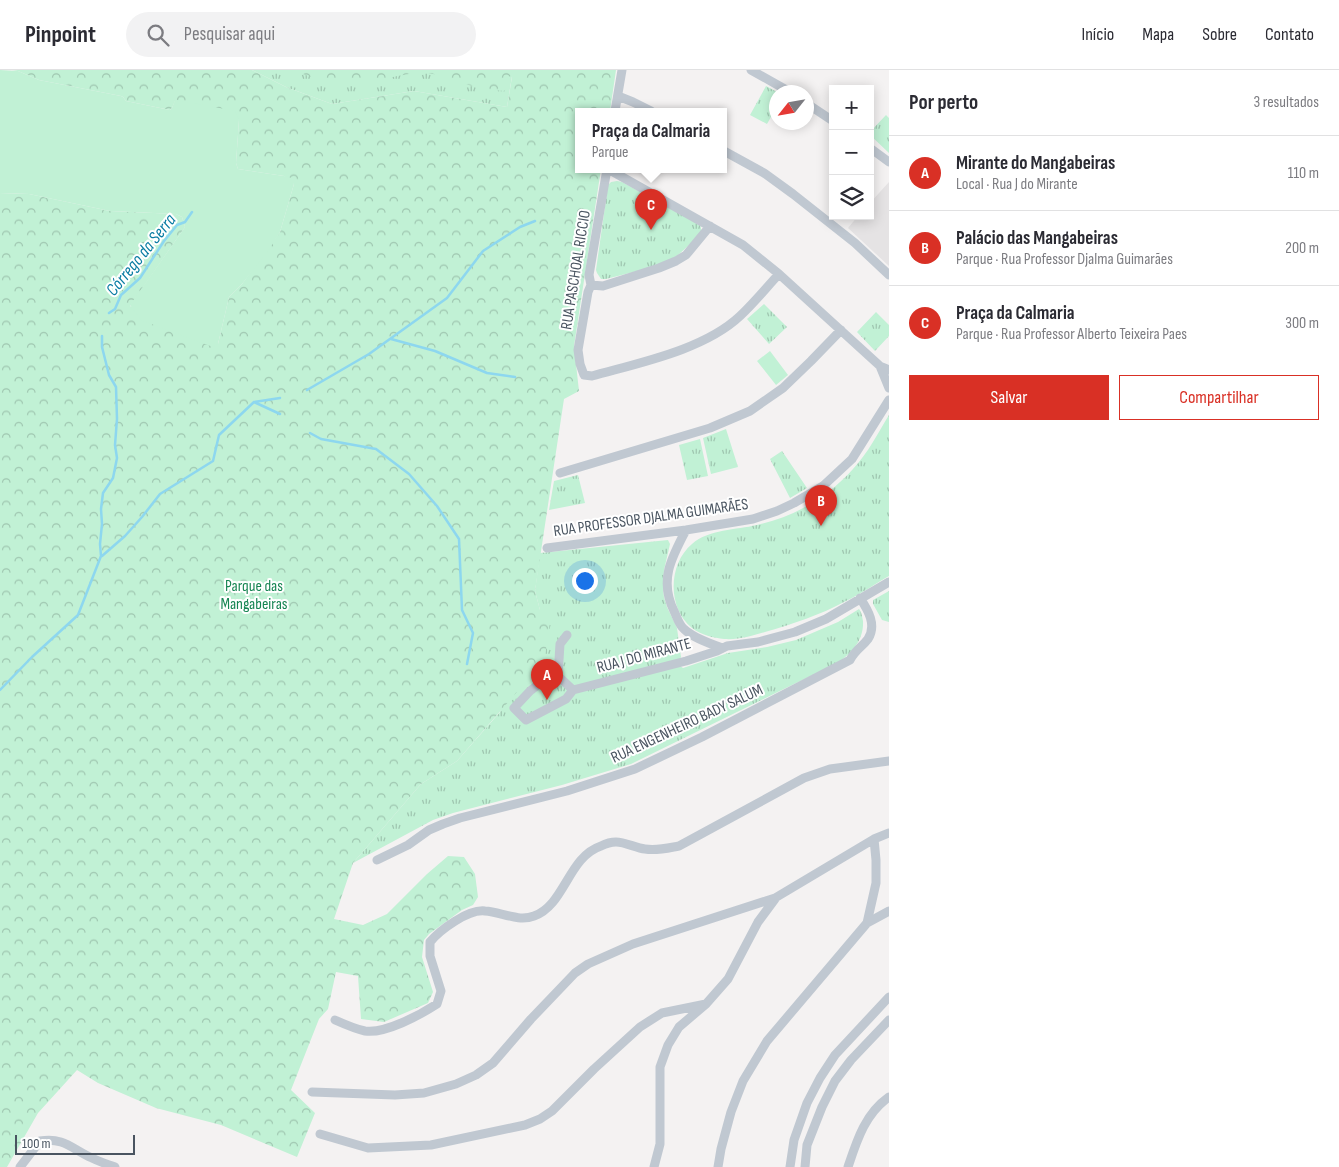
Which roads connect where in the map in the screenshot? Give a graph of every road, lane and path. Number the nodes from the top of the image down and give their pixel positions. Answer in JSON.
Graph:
{"nodes":[{"id":1,"x":622,"y":70,"type":"edge"},
{"id":2,"x":751,"y":70,"type":"edge"},
{"id":3,"x":778,"y":85,"type":"edge"},
{"id":4,"x":618,"y":96,"type":"junction"},
{"id":5,"x":616,"y":108,"type":"edge"},
{"id":6,"x":645,"y":108,"type":"edge"},
{"id":7,"x":814,"y":108,"type":"edge"},
{"id":8,"x":829,"y":118,"type":"edge"},
{"id":9,"x":874,"y":151,"type":"edge"},
{"id":10,"x":727,"y":153,"type":"edge"},
{"id":11,"x":889,"y":162,"type":"edge"},
{"id":12,"x":607,"y":173,"type":"edge"},
{"id":13,"x":615,"y":173,"type":"edge"},
{"id":14,"x":710,"y":226,"type":"junction"},
{"id":15,"x":780,"y":274,"type":"junction"},
{"id":16,"x":889,"y":275,"type":"edge"},
{"id":17,"x":591,"y":285,"type":"junction"},
{"id":18,"x":841,"y":330,"type":"junction"},
{"id":19,"x":880,"y":366,"type":"junction"},
{"id":20,"x":889,"y":370,"type":"edge"},
{"id":21,"x":889,"y":388,"type":"edge"},
{"id":22,"x":889,"y":400,"type":"edge"},
{"id":23,"x":560,"y":473,"type":"dead end"},
{"id":24,"x":686,"y":530,"type":"junction"},
{"id":25,"x":547,"y":548,"type":"dead end"},
{"id":26,"x":889,"y":582,"type":"edge"},
{"id":27,"x":860,"y":598,"type":"junction"},
{"id":28,"x":567,"y":635,"type":"dead end"},
{"id":29,"x":722,"y":648,"type":"junction"},
{"id":30,"x":558,"y":676,"type":"junction"},
{"id":31,"x":573,"y":690,"type":"junction"},
{"id":32,"x":889,"y":761,"type":"edge"},
{"id":33,"x":889,"y":833,"type":"edge"},
{"id":34,"x":874,"y":839,"type":"junction"},
{"id":35,"x":378,"y":860,"type":"dead end"},
{"id":36,"x":775,"y":898,"type":"junction"},
{"id":37,"x":889,"y":911,"type":"edge"},
{"id":38,"x":868,"y":923,"type":"junction"},
{"id":39,"x":889,"y":997,"type":"edge"},
{"id":40,"x":706,"y":1004,"type":"junction"},
{"id":41,"x":335,"y":1020,"type":"dead end"},
{"id":42,"x":889,"y":1020,"type":"edge"},
{"id":43,"x":312,"y":1092,"type":"dead end"},
{"id":44,"x":889,"y":1097,"type":"edge"},
{"id":45,"x":320,"y":1134,"type":"dead end"},
{"id":46,"x":20,"y":1167,"type":"edge"},
{"id":47,"x":115,"y":1167,"type":"edge"},
{"id":48,"x":654,"y":1167,"type":"edge"},
{"id":49,"x":718,"y":1167,"type":"edge"},
{"id":50,"x":790,"y":1167,"type":"edge"},
{"id":51,"x":805,"y":1167,"type":"edge"},
{"id":52,"x":848,"y":1167,"type":"edge"}],
"edges":[{"from":1,"to":4,"type":"street"},
{"from":2,"to":3,"type":"street"},
{"from":4,"to":5,"type":"street"},
{"from":4,"to":6,"type":"street"},
{"from":7,"to":8,"type":"street"},
{"from":9,"to":11,"type":"street"},
{"from":10,"to":16,"type":"street"},
{"from":12,"to":17,"type":"street","name":"RUA PASCHOAL RICCIO"},
{"from":13,"to":14,"type":"street"},
{"from":14,"to":15,"type":"street"},
{"from":14,"to":17,"type":"street"},
{"from":15,"to":17,"type":"street","name":"RUA PASCHOAL RICCIO"},
{"from":15,"to":18,"type":"street"},
{"from":18,"to":19,"type":"street"},
{"from":18,"to":23,"type":"street"},
{"from":19,"to":20,"type":"street"},
{"from":19,"to":21,"type":"street"},
{"from":22,"to":24,"type":"street","name":"RUA PROFESSOR DJALMA GUIMARÃES"},
{"from":24,"to":25,"type":"street","name":"RUA PROFESSOR DJALMA GUIMARÃES"},
{"from":24,"to":29,"type":"street"},
{"from":26,"to":27,"type":"street"},
{"from":27,"to":29,"type":"street","name":"RUA J DO MIRANTE"},
{"from":27,"to":35,"type":"street","name":"RUA ENGENHEIRO BADY SALUM"},
{"from":28,"to":30,"type":"street"},
{"from":29,"to":31,"type":"street","name":"RUA J DO MIRANTE"},
{"from":30,"to":31,"type":"street"},
{"from":30,"to":31,"type":"street"},
{"from":32,"to":41,"type":"street"},
{"from":33,"to":34,"type":"street"},
{"from":34,"to":36,"type":"street"},
{"from":34,"to":38,"type":"street"},
{"from":36,"to":40,"type":"street"},
{"from":36,"to":43,"type":"street"},
{"from":37,"to":38,"type":"street"},
{"from":38,"to":49,"type":"street"},
{"from":39,"to":50,"type":"street"},
{"from":40,"to":45,"type":"street"},
{"from":40,"to":48,"type":"street"},
{"from":42,"to":51,"type":"street"},
{"from":44,"to":52,"type":"street"},
{"from":46,"to":47,"type":"street"}]}
